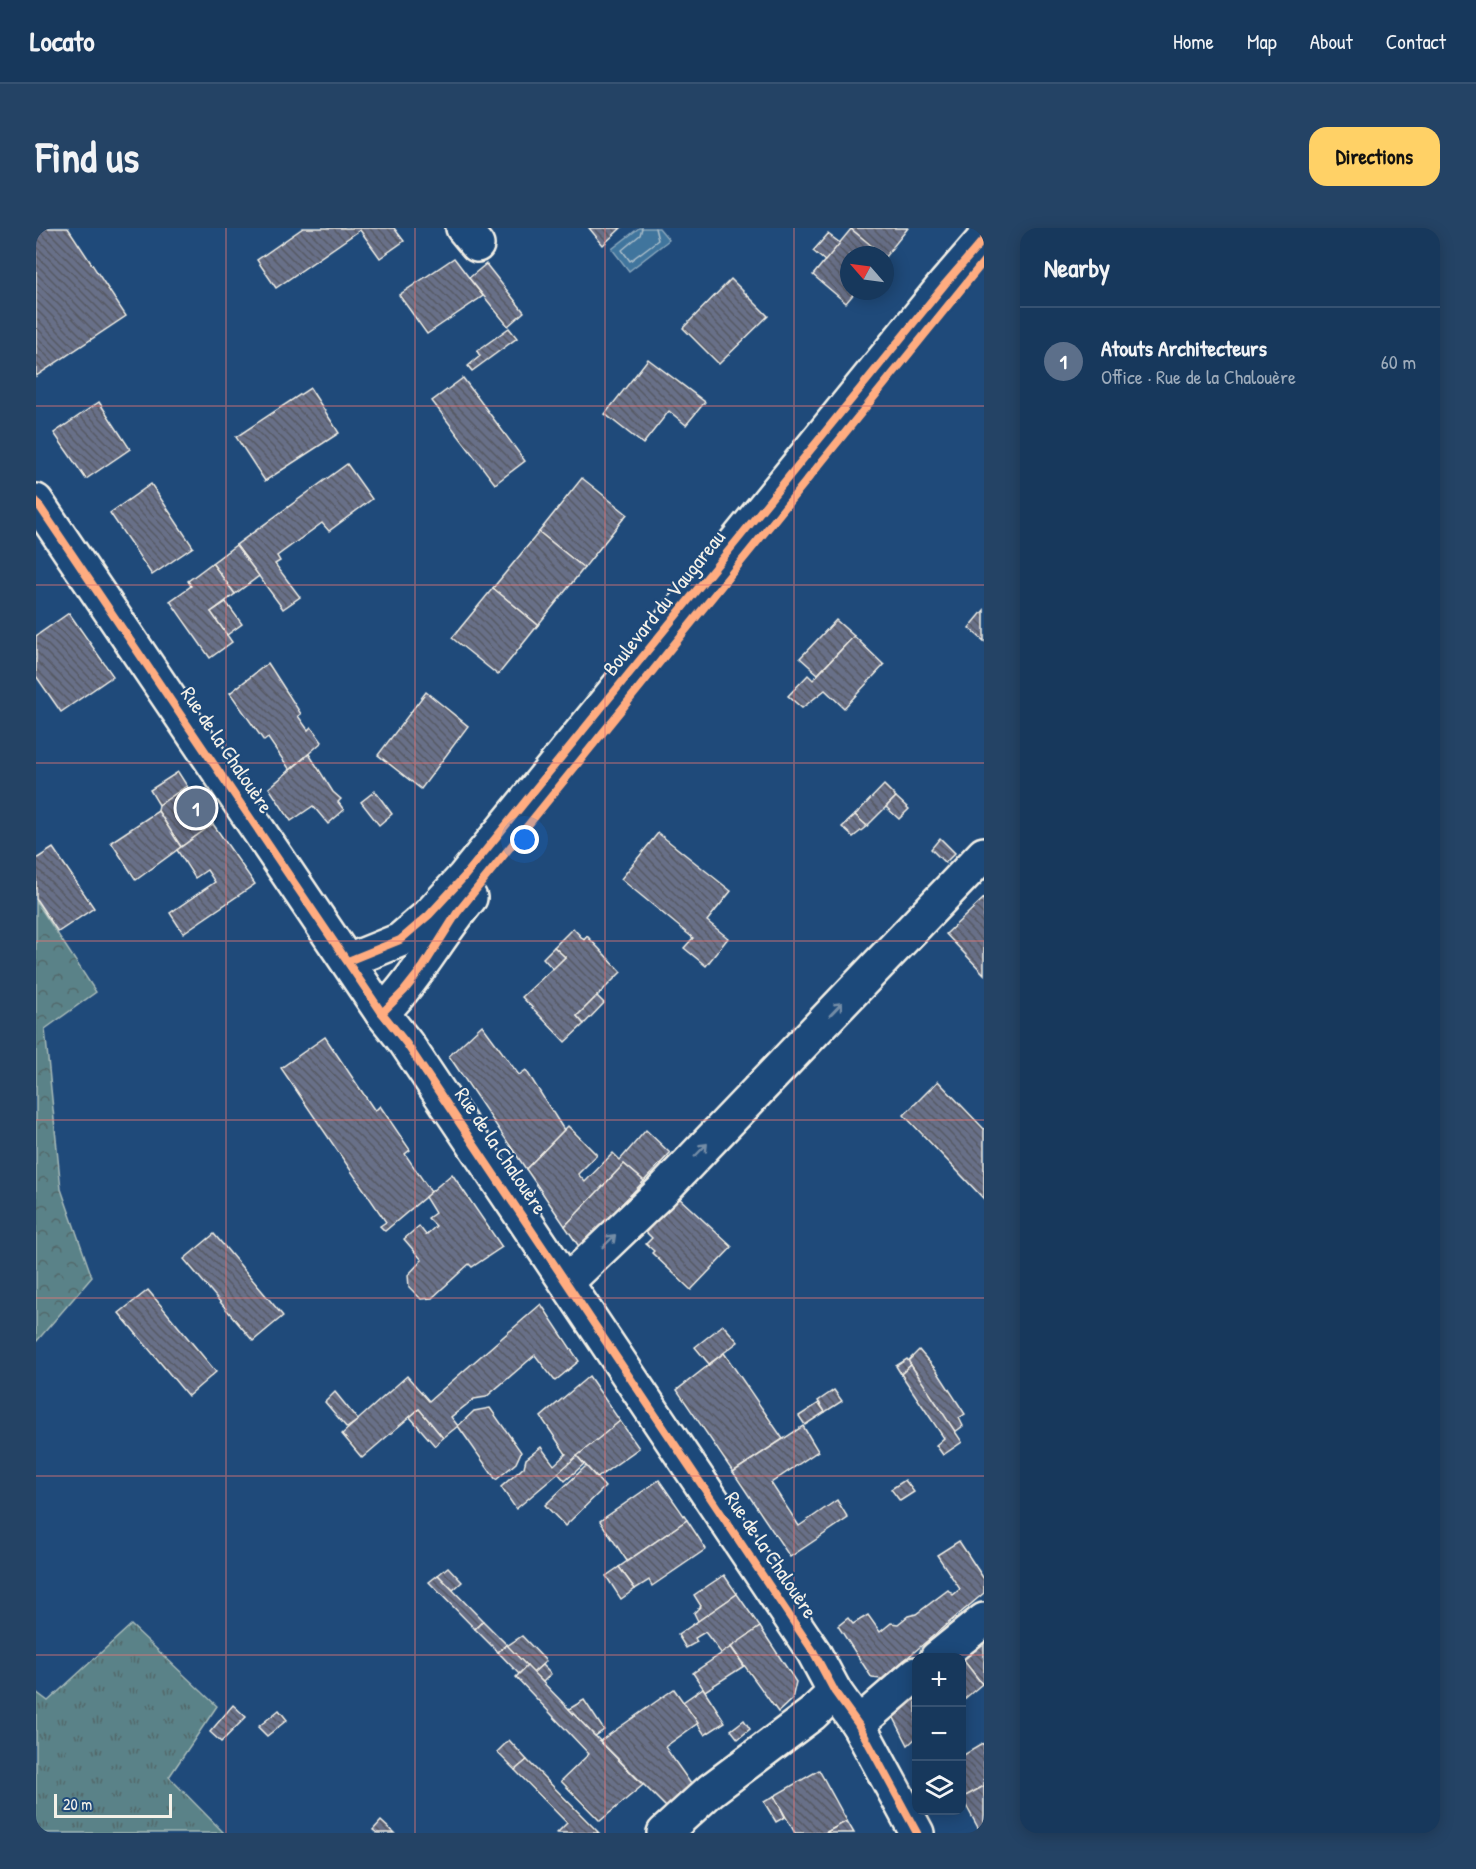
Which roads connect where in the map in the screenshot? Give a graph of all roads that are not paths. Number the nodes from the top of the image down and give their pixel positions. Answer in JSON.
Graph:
{"nodes":[{"id":1,"x":984,"y":239,"type":"edge"},
{"id":2,"x":984,"y":261,"type":"edge"},
{"id":3,"x":36,"y":501,"type":"edge"},
{"id":4,"x":984,"y":854,"type":"edge"},
{"id":5,"x":348,"y":961,"type":"junction"},
{"id":6,"x":382,"y":1012,"type":"junction"},
{"id":7,"x":567,"y":1282,"type":"junction"},
{"id":8,"x":984,"y":1620,"type":"edge"},
{"id":9,"x":943,"y":1653,"type":"edge"},
{"id":10,"x":912,"y":1677,"type":"edge"},
{"id":11,"x":835,"y":1692,"type":"junction"},
{"id":12,"x":858,"y":1724,"type":"junction"},
{"id":13,"x":664,"y":1833,"type":"edge"},
{"id":14,"x":917,"y":1833,"type":"edge"}],
"edges":[{"from":1,"to":5,"type":"street","name":"Boulevard du Vaugareau"},
{"from":2,"to":6,"type":"street","name":"Boulevard du Vaugareau"},
{"from":3,"to":5,"type":"street","name":"Rue de la Chalouère"},
{"from":7,"to":4,"type":"street","one_way":true},
{"from":5,"to":6,"type":"street","name":"Rue de la Chalouère"},
{"from":6,"to":7,"type":"street","name":"Rue de la Chalouère"},
{"from":7,"to":11,"type":"street","name":"Rue de la Chalouère"},
{"from":8,"to":9,"type":"street"},
{"from":10,"to":12,"type":"street"},
{"from":11,"to":12,"type":"street","name":"Rue de la Chalouère"},
{"from":11,"to":13,"type":"street"},
{"from":12,"to":14,"type":"street","name":"Rue de la Chalouère"}]}
